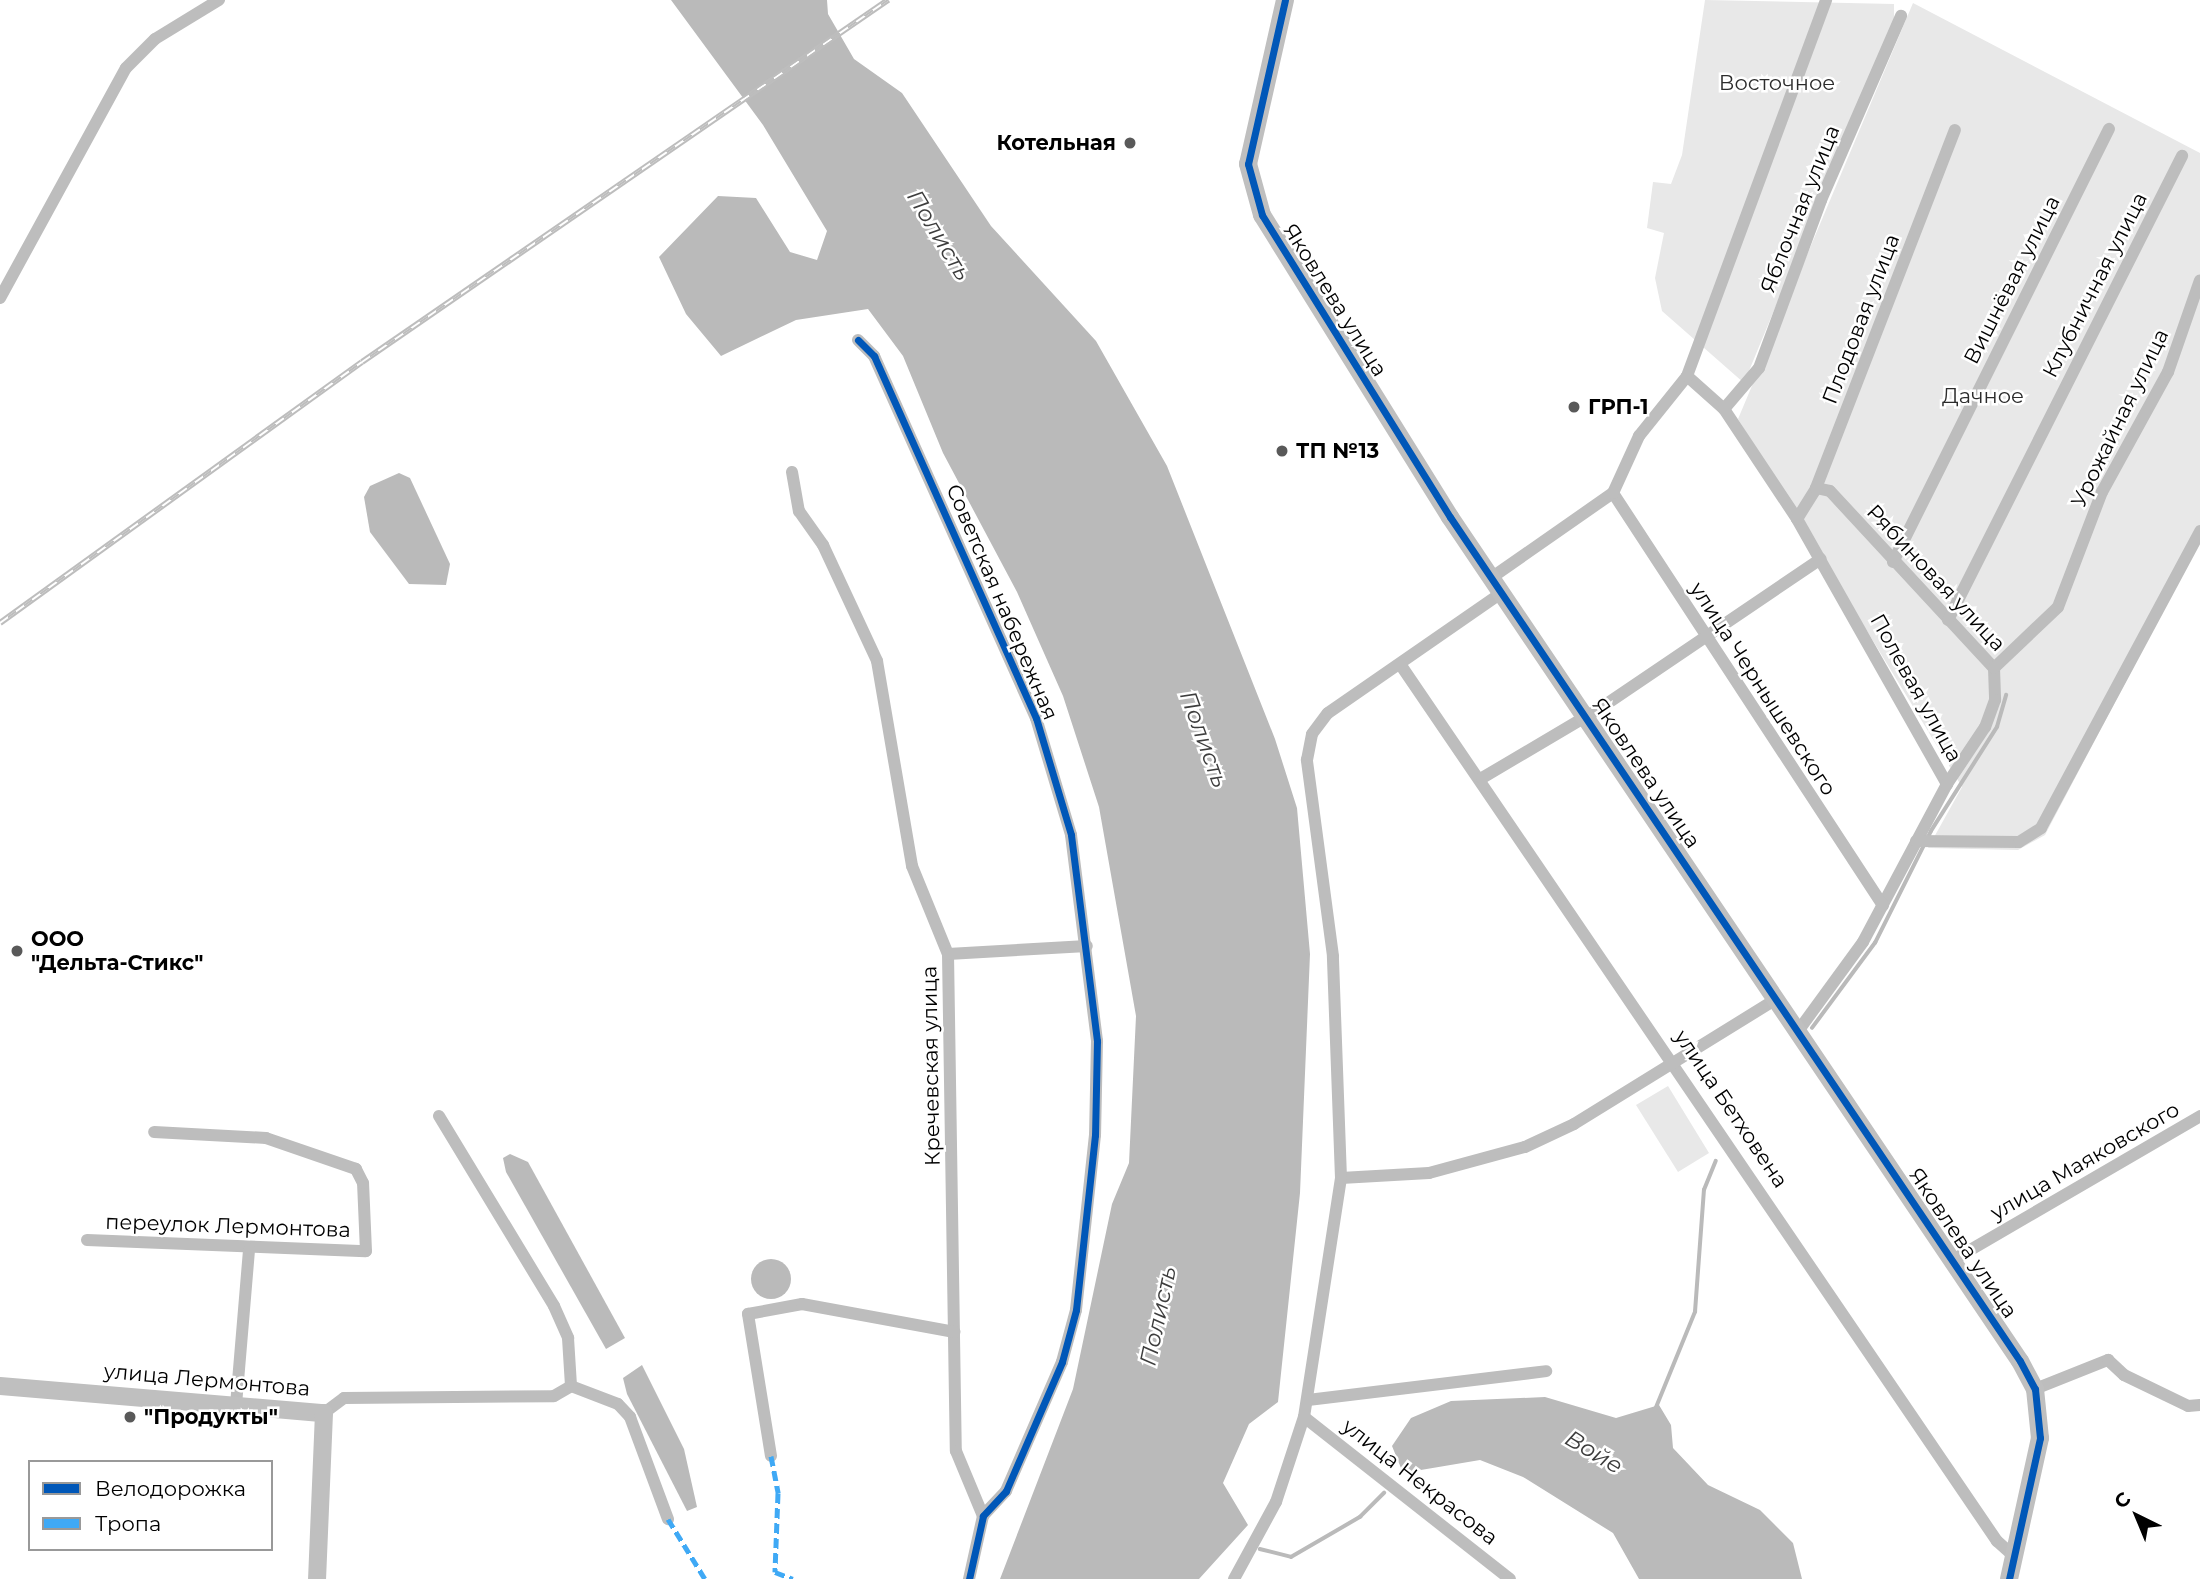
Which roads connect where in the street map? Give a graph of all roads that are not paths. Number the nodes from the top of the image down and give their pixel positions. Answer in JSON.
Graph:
{"nodes":[{"id":1,"x":219,"y":0,"type":"edge"},
{"id":2,"x":1285,"y":0,"type":"edge"},
{"id":3,"x":1826,"y":0,"type":"edge"},
{"id":4,"x":1901,"y":16,"type":"dead end"},
{"id":5,"x":2109,"y":129,"type":"dead end"},
{"id":6,"x":1955,"y":130,"type":"dead end"},
{"id":7,"x":2182,"y":156,"type":"dead end"},
{"id":8,"x":2200,"y":280,"type":"edge"},
{"id":9,"x":0,"y":298,"type":"edge"},
{"id":10,"x":858,"y":340,"type":"dead end"},
{"id":11,"x":1687,"y":376,"type":"junction"},
{"id":12,"x":1724,"y":408,"type":"junction"},
{"id":13,"x":792,"y":472,"type":"dead end"},
{"id":14,"x":1816,"y":488,"type":"junction"},
{"id":15,"x":1613,"y":493,"type":"junction"},
{"id":16,"x":1797,"y":519,"type":"junction"},
{"id":17,"x":2200,"y":531,"type":"edge"},
{"id":18,"x":1821,"y":559,"type":"junction"},
{"id":19,"x":1892,"y":562,"type":"junction"},
{"id":20,"x":1496,"y":585,"type":"junction"},
{"id":21,"x":1948,"y":620,"type":"junction"},
{"id":22,"x":1706,"y":636,"type":"junction"},
{"id":23,"x":1400,"y":664,"type":"junction"},
{"id":24,"x":1994,"y":668,"type":"junction"},
{"id":25,"x":1586,"y":715,"type":"junction"},
{"id":26,"x":1482,"y":778,"type":"junction"},
{"id":27,"x":1947,"y":784,"type":"junction"},
{"id":28,"x":1916,"y":841,"type":"junction"},
{"id":29,"x":1883,"y":905,"type":"junction"},
{"id":30,"x":1087,"y":946,"type":"junction"},
{"id":31,"x":948,"y":954,"type":"junction"},
{"id":32,"x":1776,"y":999,"type":"junction"},
{"id":33,"x":1798,"y":1031,"type":"junction"},
{"id":34,"x":1673,"y":1064,"type":"junction"},
{"id":35,"x":439,"y":1116,"type":"dead end"},
{"id":36,"x":2200,"y":1116,"type":"edge"},
{"id":37,"x":154,"y":1132,"type":"dead end"},
{"id":38,"x":1340,"y":1178,"type":"junction"},
{"id":39,"x":87,"y":1240,"type":"dead end"},
{"id":40,"x":249,"y":1250,"type":"junction"},
{"id":41,"x":1953,"y":1260,"type":"junction"},
{"id":42,"x":954,"y":1332,"type":"junction"},
{"id":43,"x":1546,"y":1371,"type":"dead end"},
{"id":44,"x":0,"y":1386,"type":"edge"},
{"id":45,"x":571,"y":1386,"type":"junction"},
{"id":46,"x":2035,"y":1390,"type":"junction"},
{"id":47,"x":1308,"y":1400,"type":"junction"},
{"id":48,"x":236,"y":1405,"type":"junction"},
{"id":49,"x":2200,"y":1405,"type":"edge"},
{"id":50,"x":324,"y":1413,"type":"junction"},
{"id":51,"x":1304,"y":1417,"type":"junction"},
{"id":52,"x":771,"y":1456,"type":"dead end"},
{"id":53,"x":984,"y":1517,"type":"junction"},
{"id":54,"x":668,"y":1519,"type":"dead end"},
{"id":55,"x":2015,"y":1557,"type":"junction"},
{"id":56,"x":317,"y":1579,"type":"edge"},
{"id":57,"x":969,"y":1579,"type":"edge"},
{"id":58,"x":1234,"y":1579,"type":"edge"},
{"id":59,"x":1510,"y":1579,"type":"edge"},
{"id":60,"x":2009,"y":1579,"type":"edge"}],
"edges":[{"from":1,"to":9,"type":"street"},
{"from":2,"to":20,"type":"street","name":"Яковлева улица"},
{"from":3,"to":11,"type":"street"},
{"from":4,"to":12,"type":"street","name":"Яблочная улица"},
{"from":5,"to":19,"type":"street","name":"Вишнёвая улица"},
{"from":6,"to":14,"type":"street","name":"Плодовая улица"},
{"from":7,"to":21,"type":"street","name":"Клубничная улица"},
{"from":8,"to":24,"type":"street","name":"Урожайная улица"},
{"from":10,"to":30,"type":"street","name":"Советская набережная"},
{"from":11,"to":12,"type":"street","name":"Полевая улица"},
{"from":11,"to":15,"type":"street"},
{"from":12,"to":16,"type":"street","name":"Полевая улица"},
{"from":13,"to":31,"type":"street","name":"Кречевская улица"},
{"from":14,"to":16,"type":"street","name":"Плодовая улица"},
{"from":14,"to":19,"type":"street","name":"Рябиновая улица"},
{"from":15,"to":20,"type":"street"},
{"from":15,"to":22,"type":"street","name":"улица Чернышевского"},
{"from":16,"to":18,"type":"street","name":"Полевая улица"},
{"from":17,"to":28,"type":"street"},
{"from":18,"to":22,"type":"street"},
{"from":18,"to":27,"type":"street","name":"Полевая улица"},
{"from":19,"to":21,"type":"street","name":"Рябиновая улица"},
{"from":20,"to":23,"type":"street"},
{"from":20,"to":25,"type":"street","name":"Яковлева улица"},
{"from":21,"to":24,"type":"street","name":"Рябиновая улица"},
{"from":22,"to":25,"type":"street"},
{"from":22,"to":29,"type":"street","name":"улица Чернышевского"},
{"from":23,"to":26,"type":"street","name":"улица Бетховена"},
{"from":23,"to":38,"type":"street"},
{"from":24,"to":27,"type":"street","name":"Рябиновая улица"},
{"from":25,"to":26,"type":"street"},
{"from":25,"to":32,"type":"street","name":"Яковлева улица"},
{"from":26,"to":34,"type":"street","name":"улица Бетховена"},
{"from":27,"to":28,"type":"street","name":"Полевая улица"},
{"from":28,"to":29,"type":"street","name":"Полевая улица"},
{"from":29,"to":33,"type":"street","name":"Полевая улица"},
{"from":30,"to":31,"type":"street"},
{"from":30,"to":53,"type":"street","name":"Советская набережная"},
{"from":31,"to":42,"type":"street","name":"Кречевская улица"},
{"from":32,"to":33,"type":"street","name":"Яковлева улица"},
{"from":32,"to":34,"type":"street"},
{"from":33,"to":41,"type":"street","name":"Яковлева улица"},
{"from":34,"to":38,"type":"street"},
{"from":34,"to":55,"type":"street","name":"улица Бетховена"},
{"from":35,"to":45,"type":"street"},
{"from":36,"to":41,"type":"street","name":"улица Маяковского"},
{"from":37,"to":40,"type":"street","name":"переулок Лермонтова"},
{"from":38,"to":47,"type":"street"},
{"from":39,"to":40,"type":"street","name":"переулок Лермонтова"},
{"from":40,"to":48,"type":"street"},
{"from":41,"to":46,"type":"street","name":"Яковлева улица"},
{"from":42,"to":52,"type":"street"},
{"from":42,"to":53,"type":"street","name":"Кречевская улица"},
{"from":43,"to":47,"type":"street"},
{"from":44,"to":48,"type":"street","name":"улица Лермонтова"},
{"from":45,"to":50,"type":"street","name":"улица Лермонтова"},
{"from":45,"to":54,"type":"street"},
{"from":46,"to":49,"type":"street"},
{"from":46,"to":55,"type":"street"},
{"from":47,"to":51,"type":"street"},
{"from":48,"to":50,"type":"street","name":"улица Лермонтова"},
{"from":50,"to":56,"type":"street"},
{"from":51,"to":58,"type":"street"},
{"from":51,"to":59,"type":"street","name":"улица Некрасова"},
{"from":53,"to":57,"type":"street","name":"Советская набережная"},
{"from":55,"to":60,"type":"street"}]}
